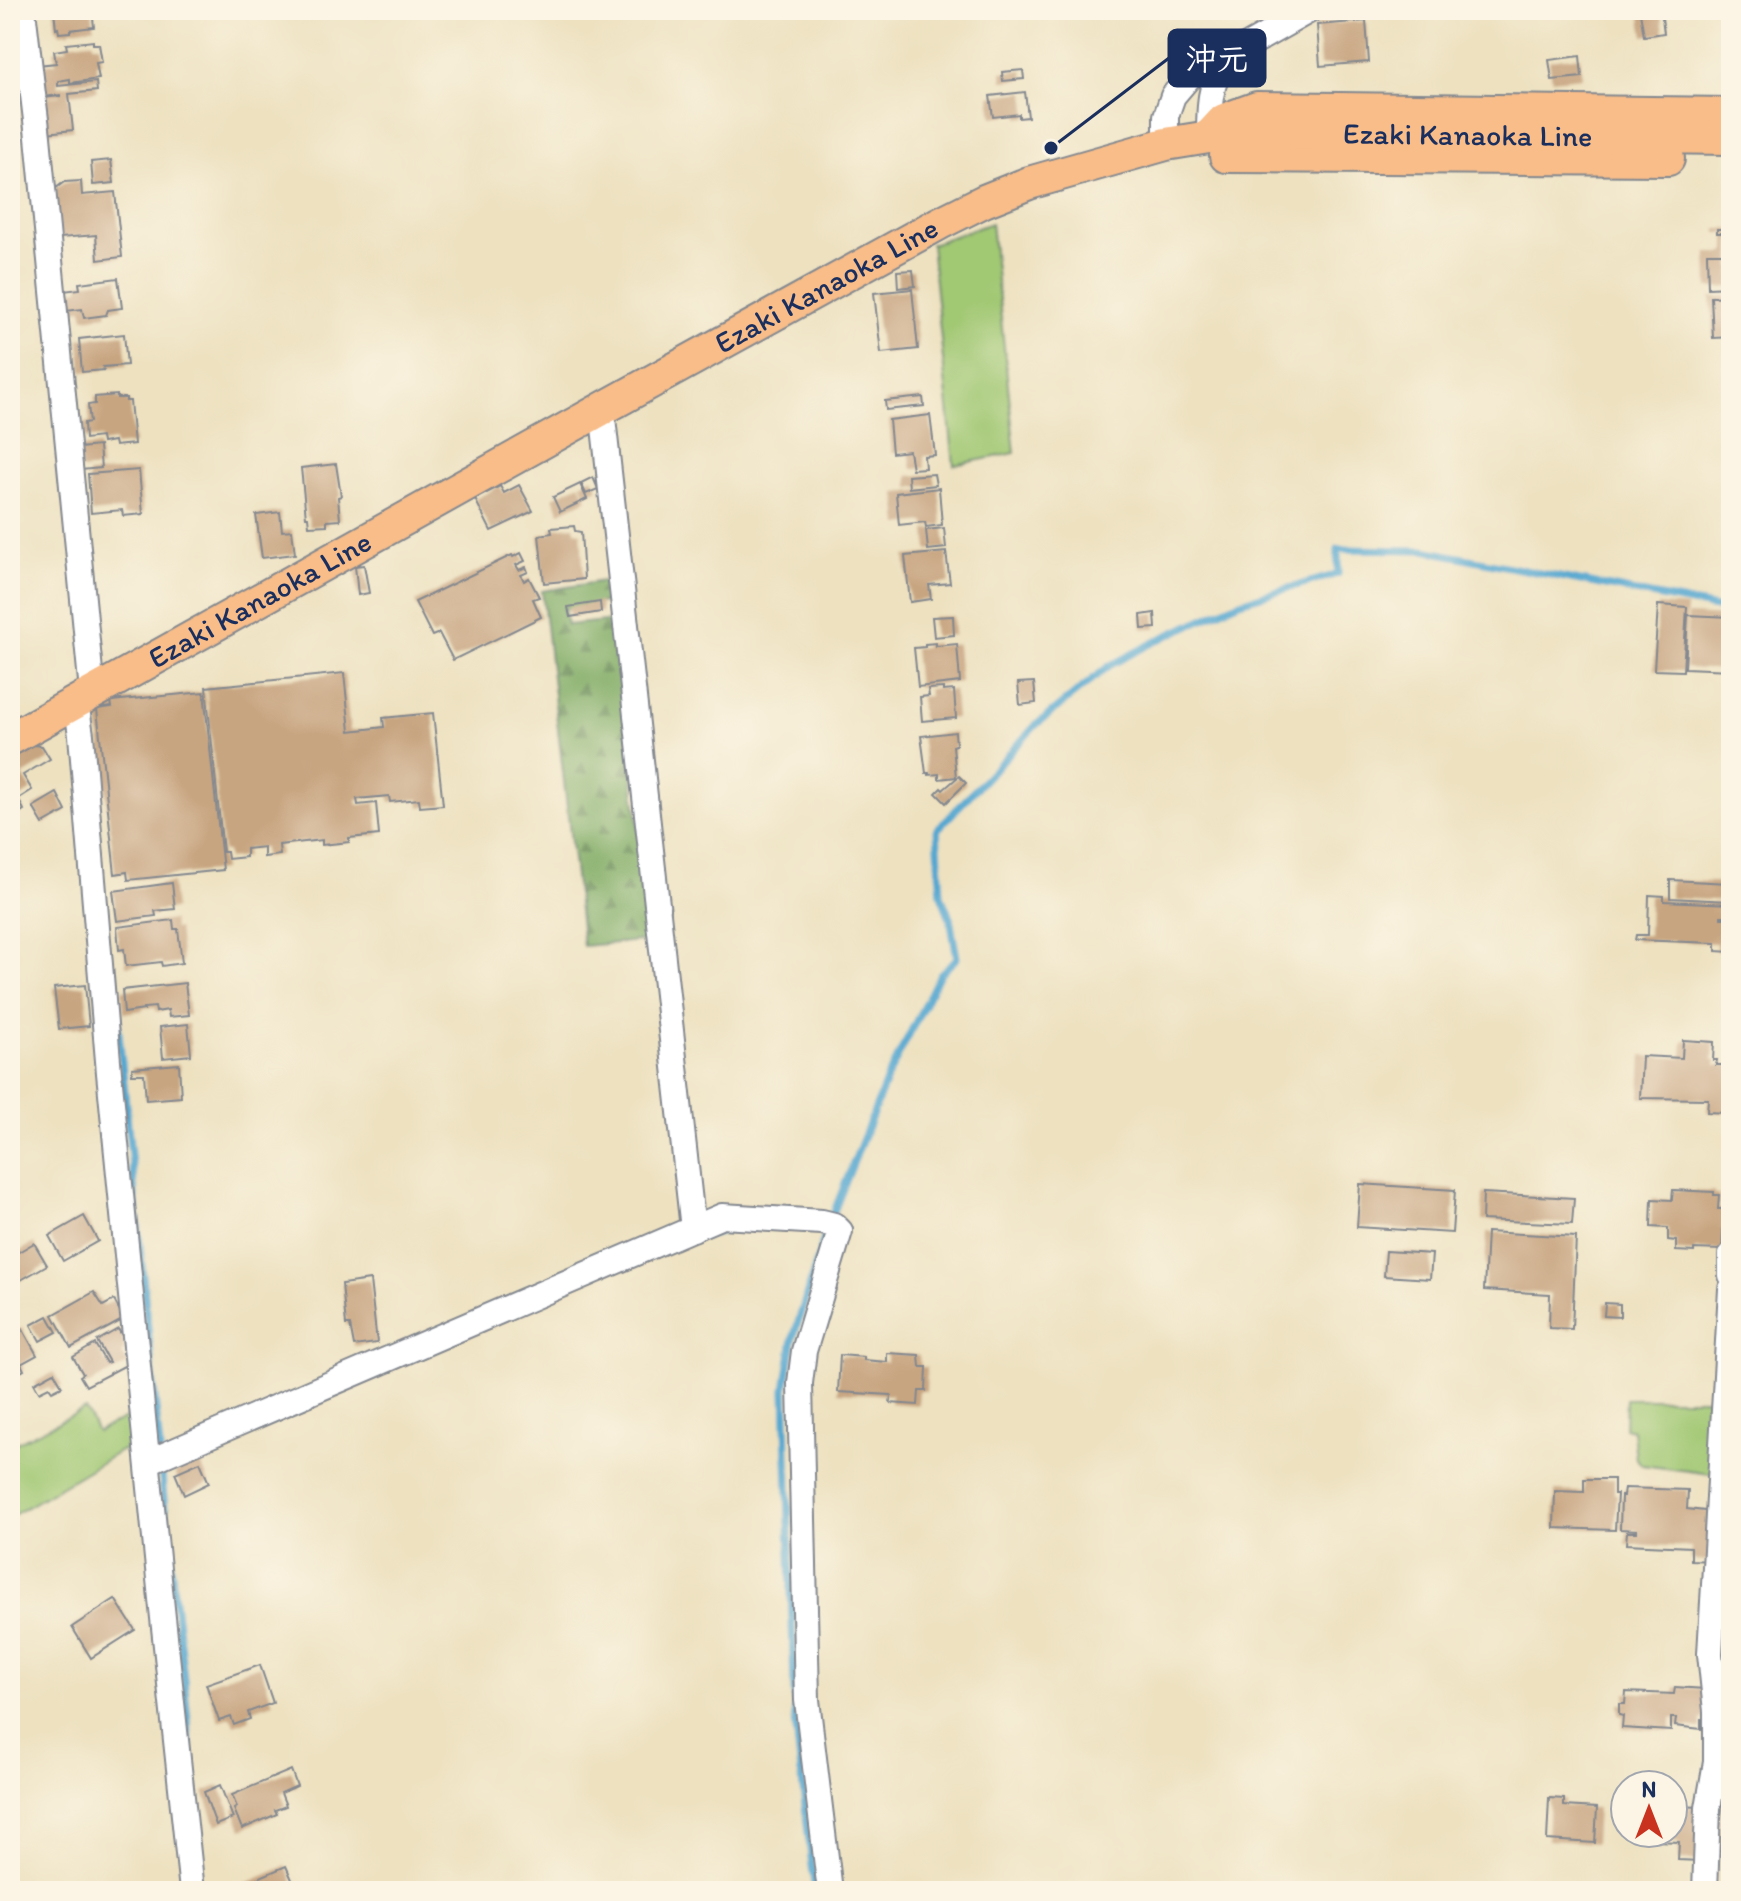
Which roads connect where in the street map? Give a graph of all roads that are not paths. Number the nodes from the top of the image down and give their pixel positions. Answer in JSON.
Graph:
{"nodes":[{"id":1,"x":23,"y":10,"type":"edge"},
{"id":2,"x":1310,"y":10,"type":"edge"},
{"id":3,"x":1226,"y":58,"type":"junction"},
{"id":4,"x":1731,"y":114,"type":"edge"},
{"id":5,"x":1209,"y":137,"type":"junction"},
{"id":6,"x":1731,"y":138,"type":"edge"},
{"id":7,"x":1166,"y":144,"type":"junction"},
{"id":8,"x":1731,"y":159,"type":"edge"},
{"id":9,"x":602,"y":409,"type":"junction"},
{"id":10,"x":84,"y":697,"type":"junction"},
{"id":11,"x":10,"y":739,"type":"edge"},
{"id":12,"x":693,"y":1229,"type":"junction"},
{"id":13,"x":1731,"y":1255,"type":"edge"},
{"id":14,"x":1731,"y":1275,"type":"edge"},
{"id":15,"x":1731,"y":1289,"type":"edge"},
{"id":16,"x":156,"y":1458,"type":"junction"},
{"id":17,"x":192,"y":1891,"type":"edge"},
{"id":18,"x":830,"y":1891,"type":"edge"},
{"id":19,"x":1705,"y":1891,"type":"edge"}],
"edges":[{"from":1,"to":10,"type":"street"},
{"from":2,"to":3,"type":"street"},
{"from":3,"to":5,"type":"street"},
{"from":3,"to":7,"type":"street"},
{"from":4,"to":5,"type":"main road"},
{"from":5,"to":6,"type":"main road","name":"Ezaki Kanaoka Line"},
{"from":5,"to":7,"type":"main road","name":"Ezaki Kanaoka Line"},
{"from":7,"to":8,"type":"main road"},
{"from":7,"to":9,"type":"main road","name":"Ezaki Kanaoka Line"},
{"from":9,"to":10,"type":"main road","name":"Ezaki Kanaoka Line"},
{"from":9,"to":12,"type":"street"},
{"from":10,"to":11,"type":"main road","name":"Ezaki Kanaoka Line"},
{"from":10,"to":16,"type":"street"},
{"from":12,"to":16,"type":"street"},
{"from":12,"to":18,"type":"street"},
{"from":13,"to":14,"type":"street"},
{"from":15,"to":19,"type":"street"},
{"from":16,"to":17,"type":"street"}]}
